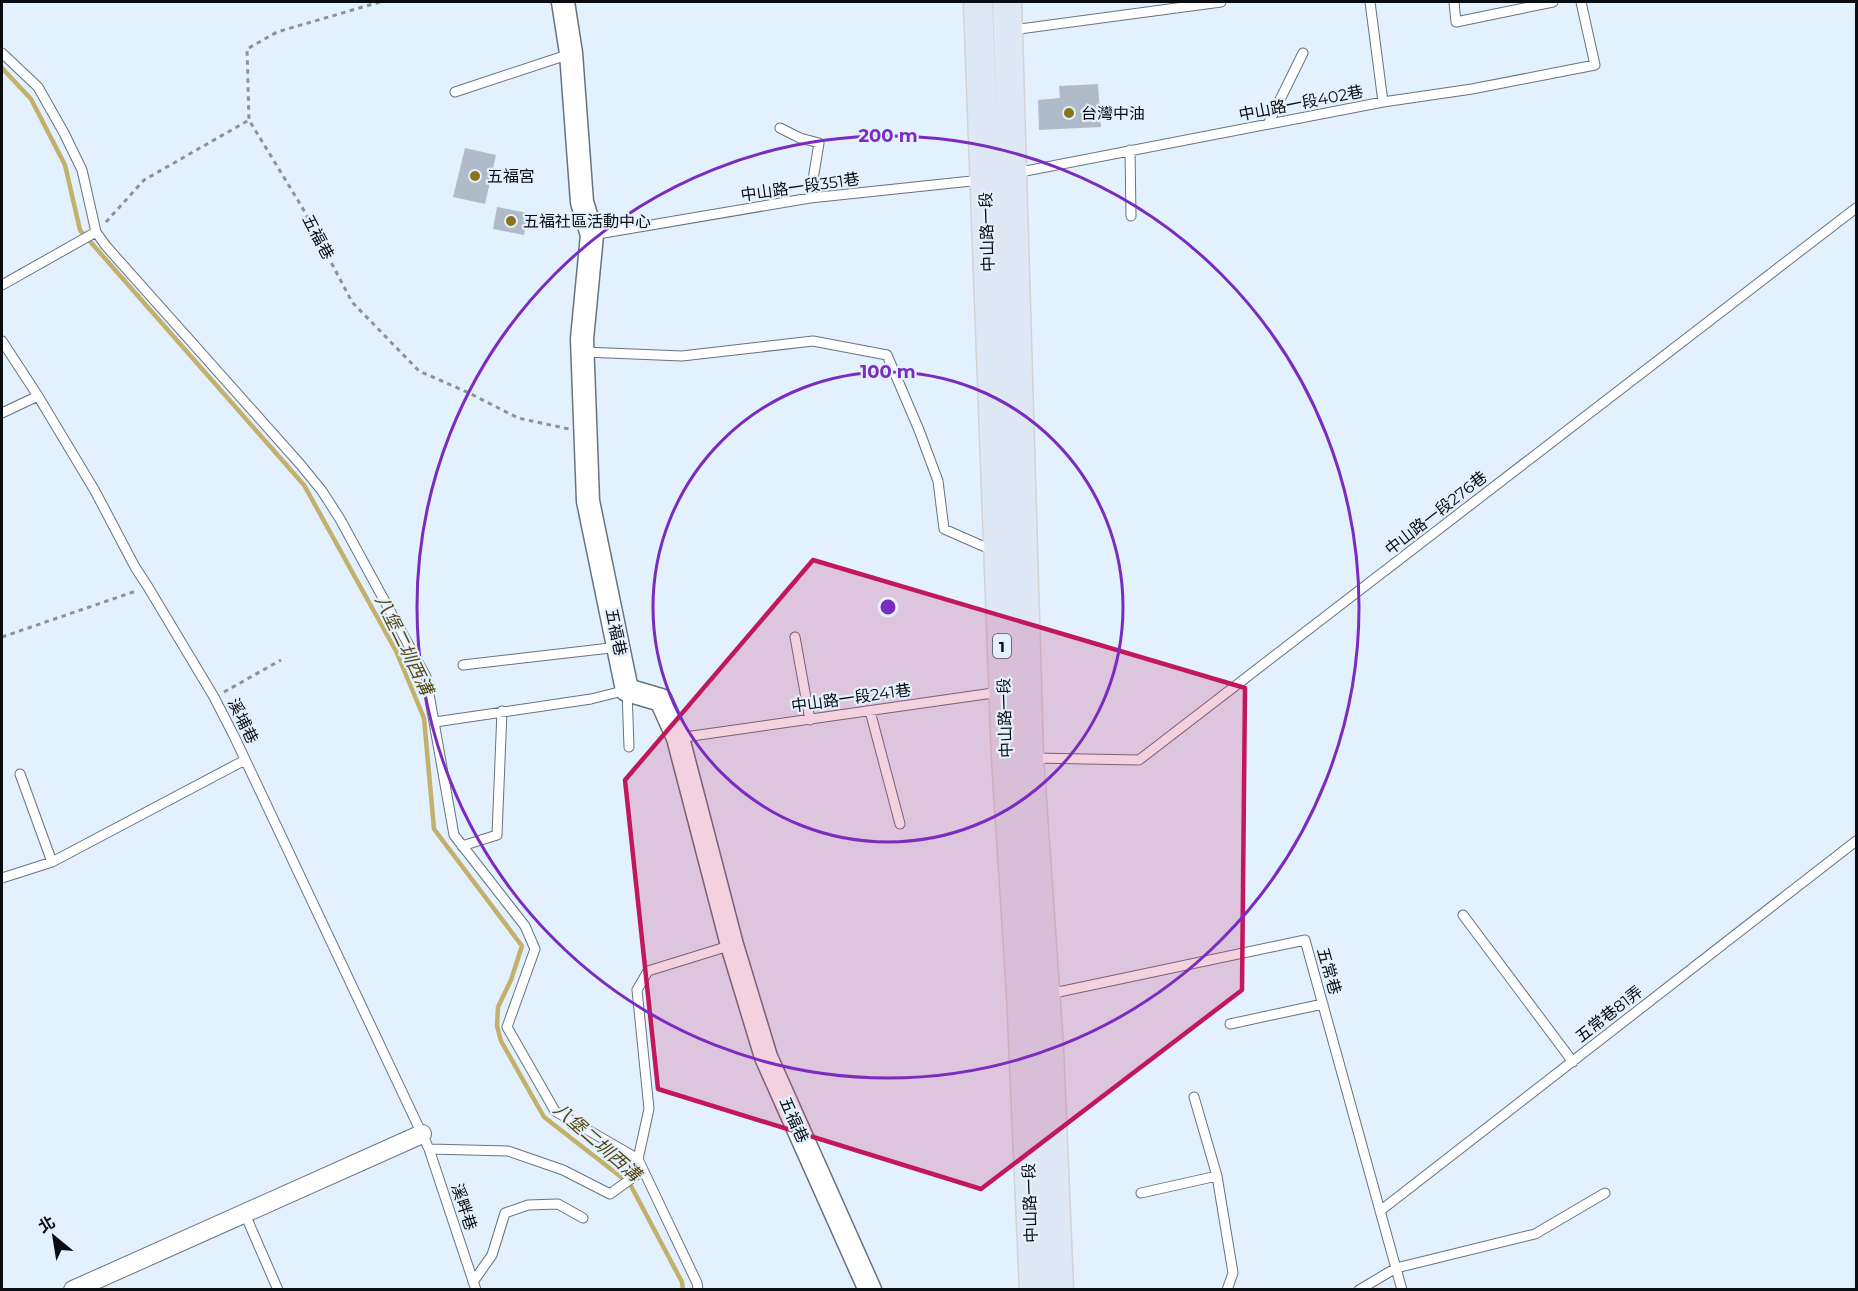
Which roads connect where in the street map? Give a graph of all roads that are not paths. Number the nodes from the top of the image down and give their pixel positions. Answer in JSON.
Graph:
{"nodes":[{"id":1,"x":563,"y":2,"type":"edge"},
{"id":2,"x":978,"y":2,"type":"edge"},
{"id":3,"x":1007,"y":2,"type":"edge"},
{"id":4,"x":1221,"y":2,"type":"edge"},
{"id":5,"x":1370,"y":2,"type":"edge"},
{"id":6,"x":1454,"y":2,"type":"edge"},
{"id":7,"x":1553,"y":2,"type":"edge"},
{"id":8,"x":1581,"y":2,"type":"edge"},
{"id":9,"x":1009,"y":30,"type":"junction"},
{"id":10,"x":2,"y":53,"type":"edge"},
{"id":11,"x":571,"y":53,"type":"junction"},
{"id":12,"x":1303,"y":53,"type":"dead end"},
{"id":13,"x":455,"y":92,"type":"dead end"},
{"id":14,"x":1383,"y":102,"type":"junction"},
{"id":15,"x":1268,"y":124,"type":"junction"},
{"id":16,"x":780,"y":128,"type":"dead end"},
{"id":17,"x":1130,"y":150,"type":"junction"},
{"id":18,"x":999,"y":176,"type":"junction"},
{"id":19,"x":810,"y":198,"type":"junction"},
{"id":20,"x":1857,"y":208,"type":"edge"},
{"id":21,"x":1131,"y":216,"type":"dead end"},
{"id":22,"x":96,"y":232,"type":"junction"},
{"id":23,"x":592,"y":235,"type":"junction"},
{"id":24,"x":2,"y":285,"type":"edge"},
{"id":25,"x":2,"y":341,"type":"edge"},
{"id":26,"x":582,"y":352,"type":"junction"},
{"id":27,"x":38,"y":396,"type":"junction"},
{"id":28,"x":2,"y":413,"type":"edge"},
{"id":29,"x":999,"y":553,"type":"junction"},
{"id":30,"x":795,"y":637,"type":"dead end"},
{"id":31,"x":619,"y":647,"type":"junction"},
{"id":32,"x":463,"y":665,"type":"dead end"},
{"id":33,"x":627,"y":690,"type":"junction"},
{"id":34,"x":1016,"y":690,"type":"junction"},
{"id":35,"x":502,"y":711,"type":"junction"},
{"id":36,"x":870,"y":711,"type":"junction"},
{"id":37,"x":810,"y":720,"type":"junction"},
{"id":38,"x":435,"y":722,"type":"junction"},
{"id":39,"x":678,"y":738,"type":"junction"},
{"id":40,"x":629,"y":747,"type":"dead end"},
{"id":41,"x":1018,"y":757,"type":"junction"},
{"id":42,"x":245,"y":760,"type":"junction"},
{"id":43,"x":20,"y":774,"type":"dead end"},
{"id":44,"x":900,"y":824,"type":"dead end"},
{"id":45,"x":1857,"y":841,"type":"edge"},
{"id":46,"x":462,"y":846,"type":"junction"},
{"id":47,"x":52,"y":862,"type":"junction"},
{"id":48,"x":2,"y":878,"type":"edge"},
{"id":49,"x":1463,"y":915,"type":"dead end"},
{"id":50,"x":732,"y":945,"type":"junction"},
{"id":51,"x":1034,"y":994,"type":"junction"},
{"id":52,"x":1323,"y":1004,"type":"junction"},
{"id":53,"x":1230,"y":1024,"type":"dead end"},
{"id":54,"x":1573,"y":1062,"type":"junction"},
{"id":55,"x":1194,"y":1097,"type":"dead end"},
{"id":56,"x":425,"y":1142,"type":"junction"},
{"id":57,"x":638,"y":1159,"type":"junction"},
{"id":58,"x":1217,"y":1176,"type":"junction"},
{"id":59,"x":1141,"y":1193,"type":"dead end"},
{"id":60,"x":1605,"y":1193,"type":"dead end"},
{"id":61,"x":1380,"y":1211,"type":"junction"},
{"id":62,"x":244,"y":1212,"type":"junction"},
{"id":63,"x":583,"y":1218,"type":"dead end"},
{"id":64,"x":1396,"y":1268,"type":"junction"},
{"id":65,"x":474,"y":1286,"type":"edge"},
{"id":66,"x":73,"y":1290,"type":"edge"},
{"id":67,"x":278,"y":1290,"type":"edge"},
{"id":68,"x":698,"y":1290,"type":"edge"},
{"id":69,"x":870,"y":1290,"type":"edge"},
{"id":70,"x":1034,"y":1290,"type":"edge"},
{"id":71,"x":1059,"y":1290,"type":"edge"},
{"id":72,"x":1227,"y":1290,"type":"edge"},
{"id":73,"x":1359,"y":1290,"type":"edge"},
{"id":74,"x":1402,"y":1290,"type":"edge"}],
"edges":[{"from":1,"to":11,"type":"street","name":"五福巷"},
{"from":2,"to":18,"type":"main road","name":"中山路一段","number":"1"},
{"from":3,"to":9,"type":"main road","name":"中山路一段","number":"1"},
{"from":4,"to":9,"type":"lane"},
{"from":5,"to":14,"type":"lane"},
{"from":6,"to":7,"type":"lane"},
{"from":8,"to":14,"type":"lane","name":"中山路一段402巷"},
{"from":9,"to":18,"type":"main road","name":"中山路一段","number":"1"},
{"from":10,"to":22,"type":"lane"},
{"from":11,"to":13,"type":"lane"},
{"from":11,"to":23,"type":"street","name":"五福巷"},
{"from":12,"to":15,"type":"lane"},
{"from":14,"to":15,"type":"lane","name":"中山路一段402巷"},
{"from":15,"to":17,"type":"lane","name":"中山路一段402巷"},
{"from":16,"to":19,"type":"lane"},
{"from":17,"to":18,"type":"lane","name":"中山路一段402巷"},
{"from":17,"to":21,"type":"lane"},
{"from":18,"to":19,"type":"lane","name":"中山路一段351巷"},
{"from":18,"to":29,"type":"main road","name":"中山路一段","number":"1"},
{"from":18,"to":34,"type":"main road","name":"中山路一段","number":"1"},
{"from":19,"to":23,"type":"lane","name":"中山路一段351巷"},
{"from":20,"to":41,"type":"lane","name":"中山路一段276巷"},
{"from":22,"to":24,"type":"lane"},
{"from":22,"to":38,"type":"lane"},
{"from":23,"to":26,"type":"street","name":"五福巷"},
{"from":25,"to":27,"type":"lane","name":"溪埔巷"},
{"from":26,"to":29,"type":"lane"},
{"from":26,"to":31,"type":"street","name":"五福巷"},
{"from":27,"to":28,"type":"lane"},
{"from":27,"to":42,"type":"lane","name":"溪埔巷"},
{"from":29,"to":34,"type":"main road","name":"中山路一段","number":"1"},
{"from":30,"to":37,"type":"lane"},
{"from":31,"to":32,"type":"lane"},
{"from":31,"to":33,"type":"street","name":"五福巷"},
{"from":33,"to":35,"type":"lane"},
{"from":33,"to":39,"type":"street","name":"五福巷"},
{"from":33,"to":40,"type":"lane"},
{"from":34,"to":36,"type":"lane","name":"中山路一段241巷"},
{"from":34,"to":41,"type":"main road","name":"中山路一段","number":"1"},
{"from":35,"to":38,"type":"lane"},
{"from":35,"to":46,"type":"lane"},
{"from":36,"to":37,"type":"lane","name":"中山路一段241巷"},
{"from":36,"to":44,"type":"lane"},
{"from":37,"to":39,"type":"lane","name":"中山路一段241巷"},
{"from":38,"to":46,"type":"lane"},
{"from":39,"to":50,"type":"street","name":"五福巷"},
{"from":41,"to":51,"type":"main road","name":"中山路一段","number":"1"},
{"from":42,"to":47,"type":"lane"},
{"from":42,"to":56,"type":"lane","name":"溪埔巷"},
{"from":43,"to":47,"type":"lane"},
{"from":45,"to":54,"type":"lane","name":"五常巷81弄"},
{"from":46,"to":57,"type":"lane"},
{"from":47,"to":48,"type":"lane"},
{"from":49,"to":54,"type":"lane"},
{"from":50,"to":57,"type":"lane"},
{"from":50,"to":69,"type":"street","name":"五福巷"},
{"from":51,"to":52,"type":"lane","name":"五常巷"},
{"from":51,"to":70,"type":"main road","name":"中山路一段","number":"1"},
{"from":51,"to":71,"type":"main road","name":"中山路一段","number":"1"},
{"from":52,"to":53,"type":"lane"},
{"from":52,"to":61,"type":"lane","name":"五常巷"},
{"from":54,"to":61,"type":"lane","name":"五常巷81弄"},
{"from":55,"to":58,"type":"lane"},
{"from":56,"to":57,"type":"lane"},
{"from":56,"to":62,"type":"street"},
{"from":56,"to":65,"type":"lane","name":"溪畔巷"},
{"from":57,"to":68,"type":"lane"},
{"from":58,"to":59,"type":"lane"},
{"from":58,"to":72,"type":"lane"},
{"from":60,"to":64,"type":"lane"},
{"from":61,"to":64,"type":"lane","name":"五常巷"},
{"from":62,"to":66,"type":"street"},
{"from":62,"to":67,"type":"lane"},
{"from":63,"to":65,"type":"lane"},
{"from":64,"to":73,"type":"lane"},
{"from":64,"to":74,"type":"lane","name":"五常巷"}]}
